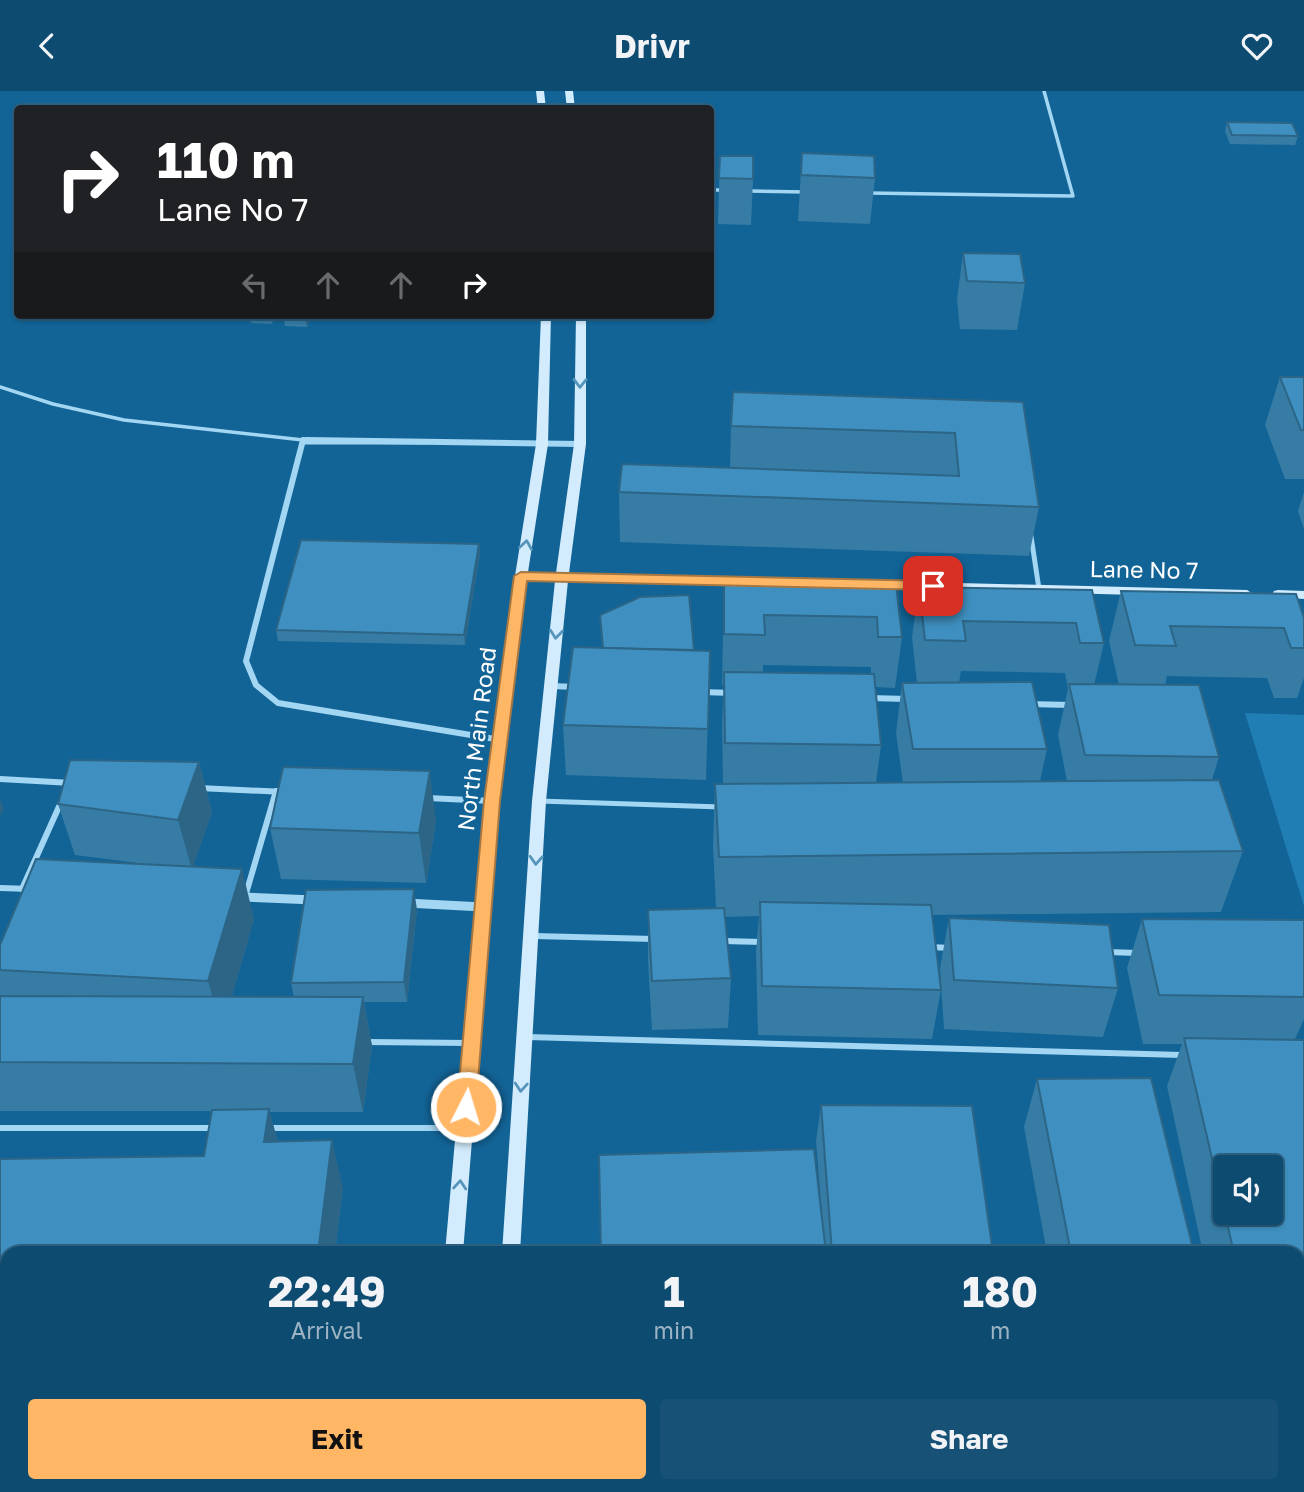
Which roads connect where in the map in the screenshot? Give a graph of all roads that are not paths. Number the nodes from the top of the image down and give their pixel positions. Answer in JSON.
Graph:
{"nodes":[{"id":1,"x":1044,"y":91,"type":"edge"},
{"id":2,"x":714,"y":190,"type":"edge"},
{"id":3,"x":808,"y":192,"type":"edge"},
{"id":4,"x":864,"y":193,"type":"edge"},
{"id":5,"x":547,"y":319,"type":"edge"},
{"id":6,"x":581,"y":319,"type":"edge"},
{"id":7,"x":0,"y":387,"type":"edge"},
{"id":8,"x":303,"y":440,"type":"junction"},
{"id":9,"x":542,"y":444,"type":"junction"},
{"id":10,"x":580,"y":444,"type":"junction"},
{"id":11,"x":1030,"y":525,"type":"edge"},
{"id":12,"x":521,"y":576,"type":"junction"},
{"id":13,"x":562,"y":577,"type":"junction"},
{"id":14,"x":753,"y":582,"type":"edge"},
{"id":15,"x":862,"y":584,"type":"edge"},
{"id":16,"x":1039,"y":589,"type":"junction"},
{"id":17,"x":1304,"y":595,"type":"edge"},
{"id":18,"x":551,"y":686,"type":"junction"},
{"id":19,"x":580,"y":687,"type":"edge"},
{"id":20,"x":691,"y":691,"type":"edge"},
{"id":21,"x":746,"y":693,"type":"edge"},
{"id":22,"x":857,"y":697,"type":"edge"},
{"id":23,"x":912,"y":699,"type":"edge"},
{"id":24,"x":1023,"y":704,"type":"edge"},
{"id":25,"x":1078,"y":706,"type":"edge"},
{"id":26,"x":501,"y":740,"type":"junction"},
{"id":27,"x":0,"y":779,"type":"edge"},
{"id":28,"x":71,"y":783,"type":"junction"},
{"id":29,"x":84,"y":783,"type":"edge"},
{"id":30,"x":194,"y":788,"type":"edge"},
{"id":31,"x":276,"y":791,"type":"junction"},
{"id":32,"x":289,"y":792,"type":"edge"},
{"id":33,"x":411,"y":797,"type":"edge"},
{"id":34,"x":492,"y":801,"type":"junction"},
{"id":35,"x":539,"y":801,"type":"junction"},
{"id":36,"x":728,"y":807,"type":"edge"},
{"id":37,"x":0,"y":888,"type":"edge"},
{"id":38,"x":22,"y":889,"type":"junction"},
{"id":39,"x":36,"y":889,"type":"edge"},
{"id":40,"x":231,"y":897,"type":"edge"},
{"id":41,"x":245,"y":897,"type":"junction"},
{"id":42,"x":329,"y":900,"type":"edge"},
{"id":43,"x":398,"y":903,"type":"edge"},
{"id":44,"x":483,"y":907,"type":"junction"},
{"id":45,"x":531,"y":935,"type":"junction"},
{"id":46,"x":662,"y":939,"type":"edge"},
{"id":47,"x":718,"y":941,"type":"edge"},
{"id":48,"x":774,"y":943,"type":"edge"},
{"id":49,"x":927,"y":947,"type":"edge"},
{"id":50,"x":955,"y":948,"type":"edge"},
{"id":51,"x":1095,"y":952,"type":"edge"},
{"id":52,"x":1150,"y":953,"type":"edge"},
{"id":53,"x":524,"y":1037,"type":"junction"},
{"id":54,"x":353,"y":1042,"type":"edge"},
{"id":55,"x":472,"y":1042,"type":"junction"},
{"id":56,"x":1194,"y":1055,"type":"edge"},
{"id":57,"x":0,"y":1128,"type":"edge"},
{"id":58,"x":224,"y":1128,"type":"edge"},
{"id":59,"x":266,"y":1128,"type":"edge"},
{"id":60,"x":465,"y":1128,"type":"junction"},
{"id":61,"x":455,"y":1246,"type":"edge"},
{"id":62,"x":511,"y":1246,"type":"edge"}],
"edges":[{"from":1,"to":4,"type":"lane"},
{"from":2,"to":3,"type":"lane"},
{"from":5,"to":9,"type":"main road","name":"North Main Road"},
{"from":6,"to":10,"type":"main road","one_way":true},
{"from":7,"to":8,"type":"lane"},
{"from":8,"to":9,"type":"street"},
{"from":8,"to":26,"type":"street"},
{"from":9,"to":10,"type":"street"},
{"from":12,"to":9,"type":"main road","name":"North Main Road","one_way":true},
{"from":10,"to":13,"type":"main road"},
{"from":11,"to":16,"type":"lane"},
{"from":12,"to":13,"type":"main road"},
{"from":12,"to":26,"type":"main road","name":"North Main Road"},
{"from":13,"to":14,"type":"main road"},
{"from":13,"to":18,"type":"main road","one_way":true},
{"from":15,"to":16,"type":"main road","name":"Lane No 7"},
{"from":16,"to":17,"type":"main road","name":"Lane No 7"},
{"from":18,"to":19,"type":"street"},
{"from":18,"to":35,"type":"main road"},
{"from":20,"to":21,"type":"street"},
{"from":22,"to":23,"type":"street"},
{"from":24,"to":25,"type":"street"},
{"from":26,"to":34,"type":"main road","name":"North Main Road"},
{"from":27,"to":28,"type":"street"},
{"from":28,"to":29,"type":"street"},
{"from":28,"to":38,"type":"street"},
{"from":30,"to":31,"type":"street"},
{"from":31,"to":32,"type":"street"},
{"from":31,"to":41,"type":"street"},
{"from":33,"to":34,"type":"street"},
{"from":34,"to":44,"type":"main road","name":"North Main Road"},
{"from":35,"to":36,"type":"lane"},
{"from":35,"to":45,"type":"main road","one_way":true},
{"from":37,"to":38,"type":"street"},
{"from":38,"to":39,"type":"street"},
{"from":40,"to":41,"type":"street"},
{"from":41,"to":42,"type":"street"},
{"from":43,"to":44,"type":"street"},
{"from":44,"to":55,"type":"main road","name":"North Main Road"},
{"from":45,"to":46,"type":"lane"},
{"from":45,"to":53,"type":"main road"},
{"from":47,"to":48,"type":"lane"},
{"from":49,"to":50,"type":"lane"},
{"from":51,"to":52,"type":"lane"},
{"from":53,"to":56,"type":"lane"},
{"from":53,"to":62,"type":"main road","one_way":true},
{"from":54,"to":55,"type":"lane"},
{"from":55,"to":60,"type":"main road","name":"North Main Road"},
{"from":57,"to":58,"type":"lane"},
{"from":59,"to":60,"type":"lane"},
{"from":61,"to":60,"type":"main road","name":"North Main Road","one_way":true}]}
